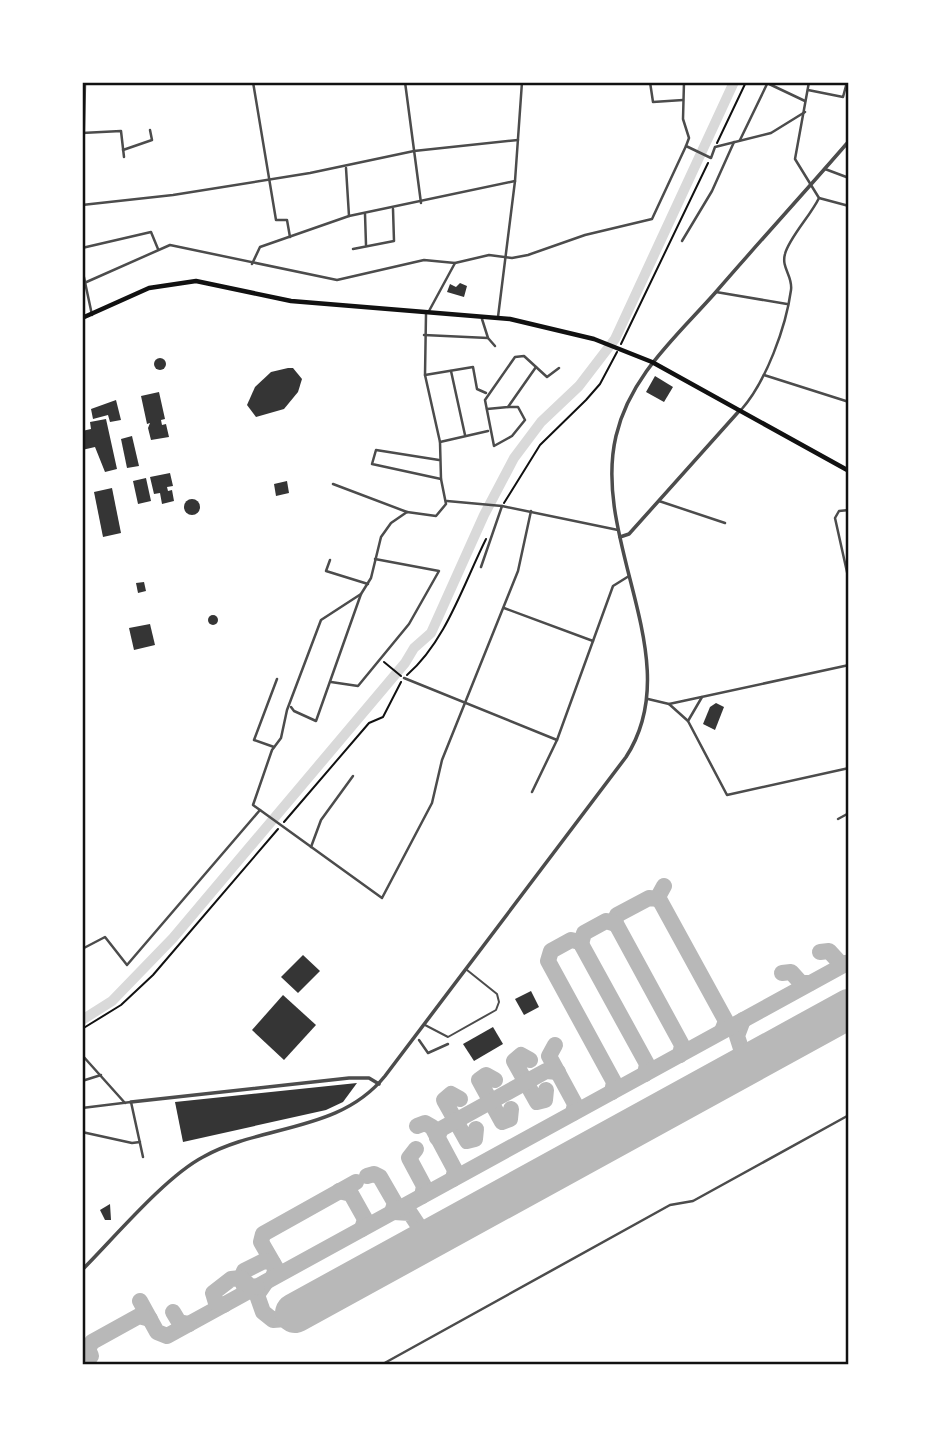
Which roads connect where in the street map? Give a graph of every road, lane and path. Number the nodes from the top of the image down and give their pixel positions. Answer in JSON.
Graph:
{"nodes":[{"id":1,"x":253,"y":82,"type":"edge"},
{"id":2,"x":405,"y":82,"type":"edge"},
{"id":3,"x":522,"y":82,"type":"edge"},
{"id":4,"x":650,"y":82,"type":"edge"},
{"id":5,"x":684,"y":82,"type":"edge"},
{"id":6,"x":746,"y":82,"type":"edge"},
{"id":7,"x":809,"y":82,"type":"edge"},
{"id":8,"x":847,"y":82,"type":"edge"},
{"id":9,"x":86,"y":83,"type":"edge"},
{"id":10,"x":768,"y":83,"type":"edge"},
{"id":11,"x":808,"y":90,"type":"junction"},
{"id":12,"x":683,"y":100,"type":"junction"},
{"id":13,"x":806,"y":102,"type":"junction"},
{"id":14,"x":805,"y":112,"type":"junction"},
{"id":15,"x":150,"y":130,"type":"dead end"},
{"id":16,"x":84,"y":133,"type":"edge"},
{"id":17,"x":518,"y":140,"type":"junction"},
{"id":18,"x":740,"y":140,"type":"junction"},
{"id":19,"x":849,"y":141,"type":"edge"},
{"id":20,"x":734,"y":142,"type":"junction"},
{"id":21,"x":687,"y":147,"type":"junction"},
{"id":22,"x":715,"y":147,"type":"junction"},
{"id":23,"x":123,"y":150,"type":"junction"},
{"id":24,"x":414,"y":150,"type":"junction"},
{"id":25,"x":124,"y":157,"type":"dead end"},
{"id":26,"x":346,"y":168,"type":"junction"},
{"id":27,"x":825,"y":169,"type":"junction"},
{"id":28,"x":849,"y":178,"type":"edge"},
{"id":29,"x":271,"y":180,"type":"junction"},
{"id":30,"x":515,"y":181,"type":"junction"},
{"id":31,"x":810,"y":184,"type":"junction"},
{"id":32,"x":819,"y":198,"type":"junction"},
{"id":33,"x":421,"y":203,"type":"junction"},
{"id":34,"x":82,"y":206,"type":"edge"},
{"id":35,"x":849,"y":206,"type":"edge"},
{"id":36,"x":393,"y":209,"type":"junction"},
{"id":37,"x":365,"y":214,"type":"junction"},
{"id":38,"x":349,"y":216,"type":"junction"},
{"id":39,"x":290,"y":237,"type":"junction"},
{"id":40,"x":682,"y":241,"type":"dead end"},
{"id":41,"x":366,"y":247,"type":"junction"},
{"id":42,"x":82,"y":248,"type":"edge"},
{"id":43,"x":158,"y":249,"type":"junction"},
{"id":44,"x":353,"y":249,"type":"dead end"},
{"id":45,"x":507,"y":257,"type":"junction"},
{"id":46,"x":455,"y":263,"type":"junction"},
{"id":47,"x":252,"y":264,"type":"junction"},
{"id":48,"x":82,"y":268,"type":"edge"},
{"id":49,"x":83,"y":283,"type":"edge"},
{"id":50,"x":716,"y":292,"type":"junction"},
{"id":51,"x":787,"y":304,"type":"junction"},
{"id":52,"x":428,"y":311,"type":"junction"},
{"id":53,"x":92,"y":314,"type":"junction"},
{"id":54,"x":481,"y":315,"type":"junction"},
{"id":55,"x":498,"y":317,"type":"junction"},
{"id":56,"x":82,"y":318,"type":"edge"},
{"id":57,"x":424,"y":335,"type":"junction"},
{"id":58,"x":488,"y":338,"type":"junction"},
{"id":59,"x":495,"y":346,"type":"dead end"},
{"id":60,"x":652,"y":362,"type":"junction"},
{"id":61,"x":536,"y":367,"type":"junction"},
{"id":62,"x":559,"y":368,"type":"dead end"},
{"id":63,"x":451,"y":371,"type":"junction"},
{"id":64,"x":425,"y":375,"type":"junction"},
{"id":65,"x":764,"y":375,"type":"junction"},
{"id":66,"x":487,"y":394,"type":"junction"},
{"id":67,"x":849,"y":402,"type":"edge"},
{"id":68,"x":508,"y":407,"type":"junction"},
{"id":69,"x":487,"y":409,"type":"junction"},
{"id":70,"x":740,"y":410,"type":"junction"},
{"id":71,"x":489,"y":430,"type":"junction"},
{"id":72,"x":465,"y":435,"type":"junction"},
{"id":73,"x":440,"y":442,"type":"junction"},
{"id":74,"x":439,"y":460,"type":"junction"},
{"id":75,"x":849,"y":471,"type":"edge"},
{"id":76,"x":441,"y":479,"type":"junction"},
{"id":77,"x":333,"y":484,"type":"dead end"},
{"id":78,"x":447,"y":501,"type":"junction"},
{"id":79,"x":659,"y":501,"type":"junction"},
{"id":80,"x":502,"y":506,"type":"junction"},
{"id":81,"x":849,"y":509,"type":"edge"},
{"id":82,"x":531,"y":511,"type":"junction"},
{"id":83,"x":407,"y":512,"type":"junction"},
{"id":84,"x":725,"y":523,"type":"dead end"},
{"id":85,"x":618,"y":530,"type":"junction"},
{"id":86,"x":620,"y":537,"type":"junction"},
{"id":87,"x":375,"y":559,"type":"junction"},
{"id":88,"x":330,"y":560,"type":"dead end"},
{"id":89,"x":481,"y":567,"type":"dead end"},
{"id":90,"x":629,"y":576,"type":"junction"},
{"id":91,"x":849,"y":581,"type":"edge"},
{"id":92,"x":368,"y":584,"type":"junction"},
{"id":93,"x":361,"y":594,"type":"junction"},
{"id":94,"x":504,"y":608,"type":"junction"},
{"id":95,"x":593,"y":641,"type":"junction"},
{"id":96,"x":384,"y":662,"type":"dead end"},
{"id":97,"x":849,"y":665,"type":"edge"},
{"id":98,"x":403,"y":677,"type":"joint"},
{"id":99,"x":278,"y":679,"type":"dead end"},
{"id":100,"x":331,"y":682,"type":"junction"},
{"id":101,"x":702,"y":697,"type":"junction"},
{"id":102,"x":648,"y":699,"type":"junction"},
{"id":103,"x":669,"y":704,"type":"junction"},
{"id":104,"x":466,"y":705,"type":"junction"},
{"id":105,"x":291,"y":706,"type":"junction"},
{"id":106,"x":688,"y":721,"type":"junction"},
{"id":107,"x":557,"y":740,"type":"junction"},
{"id":108,"x":274,"y":747,"type":"junction"},
{"id":109,"x":849,"y":768,"type":"edge"},
{"id":110,"x":353,"y":776,"type":"dead end"},
{"id":111,"x":532,"y":792,"type":"dead end"},
{"id":112,"x":260,"y":810,"type":"junction"},
{"id":113,"x":849,"y":813,"type":"edge"},
{"id":114,"x":838,"y":819,"type":"dead end"},
{"id":115,"x":261,"y":847,"type":"dead end"},
{"id":116,"x":311,"y":848,"type":"junction"},
{"id":117,"x":82,"y":949,"type":"edge"},
{"id":118,"x":466,"y":970,"type":"junction"},
{"id":119,"x":424,"y":1025,"type":"junction"},
{"id":120,"x":82,"y":1030,"type":"edge"},
{"id":121,"x":419,"y":1040,"type":"dead end"},
{"id":122,"x":448,"y":1044,"type":"dead end"},
{"id":123,"x":82,"y":1055,"type":"edge"},
{"id":124,"x":101,"y":1075,"type":"junction"},
{"id":125,"x":82,"y":1082,"type":"edge"},
{"id":126,"x":379,"y":1084,"type":"junction"},
{"id":127,"x":131,"y":1102,"type":"junction"},
{"id":128,"x":125,"y":1103,"type":"junction"},
{"id":129,"x":82,"y":1108,"type":"edge"},
{"id":130,"x":849,"y":1115,"type":"edge"},
{"id":131,"x":82,"y":1132,"type":"edge"},
{"id":132,"x":140,"y":1142,"type":"junction"},
{"id":133,"x":143,"y":1157,"type":"dead end"},
{"id":134,"x":82,"y":1270,"type":"edge"},
{"id":135,"x":381,"y":1365,"type":"edge"}],
"edges":[{"from":1,"to":29,"type":"street"},
{"from":2,"to":24,"type":"street"},
{"from":3,"to":17,"type":"street"},
{"from":4,"to":12,"type":"street"},
{"from":5,"to":12,"type":"street"},
{"from":6,"to":22,"type":"path"},
{"from":7,"to":11,"type":"street"},
{"from":8,"to":11,"type":"street"},
{"from":9,"to":16,"type":"street"},
{"from":10,"to":13,"type":"street"},
{"from":10,"to":18,"type":"street"},
{"from":11,"to":13,"type":"street"},
{"from":12,"to":21,"type":"street"},
{"from":13,"to":14,"type":"street"},
{"from":14,"to":18,"type":"street"},
{"from":14,"to":31,"type":"street"},
{"from":15,"to":23,"type":"street"},
{"from":16,"to":23,"type":"street"},
{"from":16,"to":34,"type":"street"},
{"from":17,"to":24,"type":"street"},
{"from":17,"to":30,"type":"street"},
{"from":18,"to":20,"type":"street"},
{"from":19,"to":27,"type":"street"},
{"from":20,"to":22,"type":"street"},
{"from":20,"to":40,"type":"street"},
{"from":21,"to":22,"type":"street"},
{"from":21,"to":45,"type":"street"},
{"from":23,"to":25,"type":"street"},
{"from":24,"to":26,"type":"street"},
{"from":24,"to":33,"type":"street"},
{"from":26,"to":29,"type":"street"},
{"from":26,"to":38,"type":"street"},
{"from":27,"to":28,"type":"street"},
{"from":27,"to":31,"type":"street"},
{"from":29,"to":34,"type":"street"},
{"from":29,"to":39,"type":"street"},
{"from":30,"to":33,"type":"street"},
{"from":30,"to":45,"type":"street"},
{"from":31,"to":32,"type":"street"},
{"from":31,"to":50,"type":"street"},
{"from":32,"to":35,"type":"street"},
{"from":32,"to":51,"type":"street"},
{"from":33,"to":36,"type":"street"},
{"from":36,"to":37,"type":"street"},
{"from":36,"to":41,"type":"street"},
{"from":37,"to":38,"type":"street"},
{"from":37,"to":41,"type":"street"},
{"from":38,"to":39,"type":"street"},
{"from":39,"to":47,"type":"street"},
{"from":41,"to":44,"type":"street"},
{"from":42,"to":43,"type":"street"},
{"from":43,"to":47,"type":"street"},
{"from":43,"to":49,"type":"street"},
{"from":45,"to":46,"type":"street"},
{"from":45,"to":55,"type":"street"},
{"from":46,"to":47,"type":"street"},
{"from":46,"to":52,"type":"street"},
{"from":48,"to":49,"type":"street"},
{"from":49,"to":53,"type":"street"},
{"from":50,"to":51,"type":"street"},
{"from":50,"to":60,"type":"street"},
{"from":51,"to":65,"type":"street"},
{"from":52,"to":53,"type":"main road"},
{"from":52,"to":54,"type":"main road"},
{"from":52,"to":57,"type":"street"},
{"from":53,"to":56,"type":"main road"},
{"from":54,"to":55,"type":"main road"},
{"from":54,"to":58,"type":"street"},
{"from":55,"to":60,"type":"main road"},
{"from":57,"to":58,"type":"street"},
{"from":57,"to":64,"type":"street"},
{"from":58,"to":59,"type":"street"},
{"from":60,"to":70,"type":"main road"},
{"from":60,"to":85,"type":"street"},
{"from":61,"to":62,"type":"street"},
{"from":61,"to":66,"type":"street"},
{"from":61,"to":68,"type":"street"},
{"from":63,"to":64,"type":"street"},
{"from":63,"to":66,"type":"street"},
{"from":63,"to":72,"type":"street"},
{"from":64,"to":73,"type":"street"},
{"from":65,"to":67,"type":"street"},
{"from":65,"to":70,"type":"street"},
{"from":66,"to":69,"type":"street"},
{"from":68,"to":69,"type":"street"},
{"from":68,"to":71,"type":"street"},
{"from":69,"to":71,"type":"street"},
{"from":70,"to":75,"type":"main road"},
{"from":70,"to":79,"type":"street"},
{"from":71,"to":72,"type":"street"},
{"from":72,"to":73,"type":"street"},
{"from":73,"to":74,"type":"street"},
{"from":74,"to":76,"type":"street"},
{"from":74,"to":76,"type":"street"},
{"from":76,"to":78,"type":"street"},
{"from":77,"to":83,"type":"street"},
{"from":78,"to":80,"type":"street"},
{"from":78,"to":83,"type":"street"},
{"from":79,"to":84,"type":"street"},
{"from":79,"to":86,"type":"street"},
{"from":80,"to":82,"type":"street"},
{"from":80,"to":89,"type":"street"},
{"from":81,"to":91,"type":"street"},
{"from":82,"to":85,"type":"street"},
{"from":82,"to":94,"type":"street"},
{"from":83,"to":87,"type":"street"},
{"from":85,"to":86,"type":"street"},
{"from":86,"to":90,"type":"street"},
{"from":87,"to":92,"type":"street"},
{"from":87,"to":100,"type":"street"},
{"from":88,"to":92,"type":"street"},
{"from":90,"to":95,"type":"street"},
{"from":90,"to":102,"type":"street"},
{"from":92,"to":93,"type":"street"},
{"from":93,"to":100,"type":"street"},
{"from":93,"to":105,"type":"street"},
{"from":94,"to":95,"type":"street"},
{"from":94,"to":104,"type":"street"},
{"from":95,"to":107,"type":"street"},
{"from":96,"to":98,"type":"path"},
{"from":97,"to":101,"type":"street"},
{"from":98,"to":104,"type":"street"},
{"from":99,"to":108,"type":"street"},
{"from":100,"to":105,"type":"street"},
{"from":101,"to":103,"type":"street"},
{"from":101,"to":106,"type":"street"},
{"from":102,"to":103,"type":"street"},
{"from":102,"to":118,"type":"street"},
{"from":103,"to":106,"type":"street"},
{"from":104,"to":107,"type":"street"},
{"from":104,"to":116,"type":"street"},
{"from":105,"to":108,"type":"street"},
{"from":106,"to":109,"type":"street"},
{"from":107,"to":111,"type":"street"},
{"from":108,"to":112,"type":"street"},
{"from":110,"to":116,"type":"street"},
{"from":112,"to":116,"type":"street"},
{"from":112,"to":117,"type":"street"},
{"from":113,"to":114,"type":"street"},
{"from":115,"to":120,"type":"path"},
{"from":118,"to":119,"type":"street"},
{"from":118,"to":119,"type":"lane"},
{"from":119,"to":126,"type":"street"},
{"from":121,"to":122,"type":"street"},
{"from":123,"to":124,"type":"street"},
{"from":124,"to":125,"type":"street"},
{"from":124,"to":128,"type":"street"},
{"from":126,"to":127,"type":"street"},
{"from":126,"to":134,"type":"street"},
{"from":127,"to":128,"type":"street"},
{"from":127,"to":132,"type":"street"},
{"from":128,"to":129,"type":"street"},
{"from":130,"to":135,"type":"street"},
{"from":131,"to":132,"type":"street"},
{"from":132,"to":133,"type":"street"}]}
